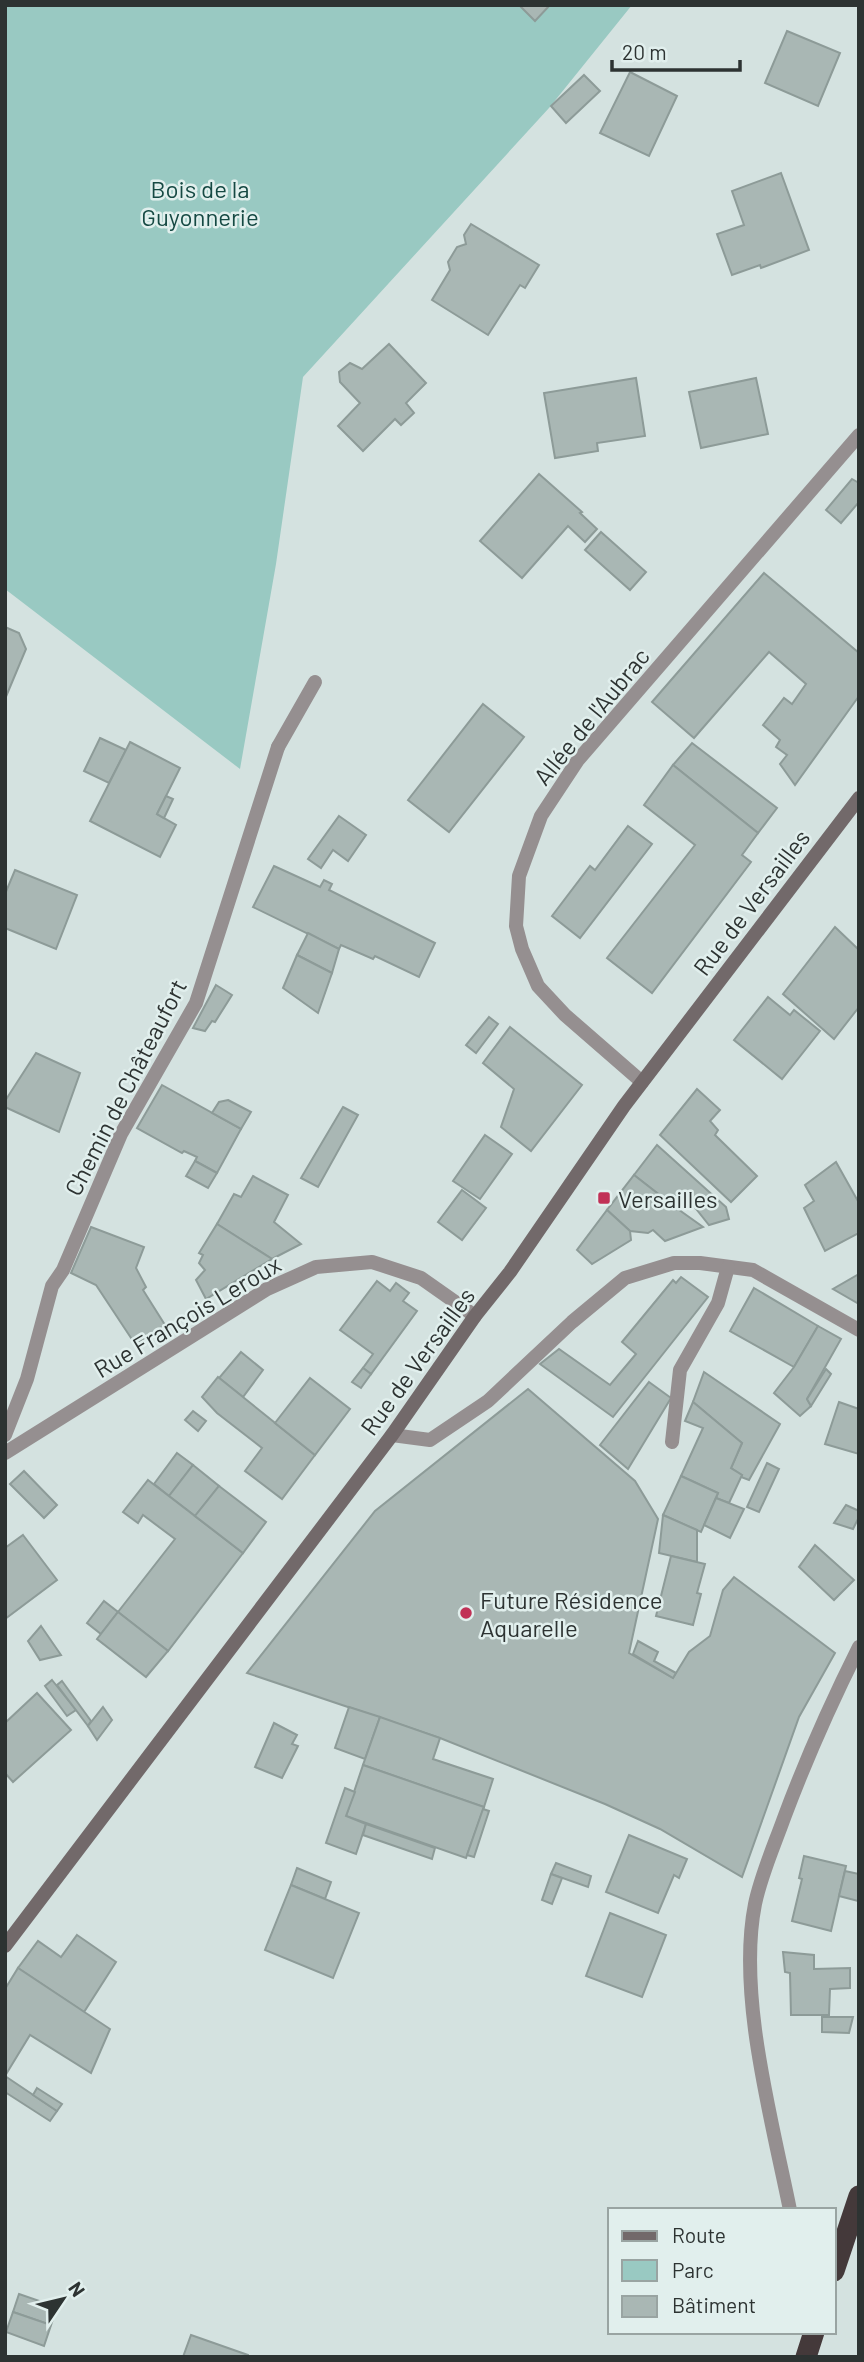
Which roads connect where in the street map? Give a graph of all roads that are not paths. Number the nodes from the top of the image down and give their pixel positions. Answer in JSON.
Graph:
{"nodes":[{"id":1,"x":859,"y":435,"type":"edge"},
{"id":2,"x":315,"y":682,"type":"dead end"},
{"id":3,"x":859,"y":798,"type":"edge"},
{"id":4,"x":642,"y":1082,"type":"junction"},
{"id":5,"x":728,"y":1267,"type":"junction"},
{"id":6,"x":475,"y":1317,"type":"junction"},
{"id":7,"x":859,"y":1330,"type":"edge"},
{"id":8,"x":5,"y":1435,"type":"edge"},
{"id":9,"x":392,"y":1435,"type":"junction"},
{"id":10,"x":672,"y":1442,"type":"dead end"},
{"id":11,"x":5,"y":1453,"type":"edge"},
{"id":12,"x":859,"y":1647,"type":"edge"},
{"id":13,"x":5,"y":1946,"type":"edge"},
{"id":14,"x":859,"y":2196,"type":"edge"},
{"id":15,"x":790,"y":2208,"type":"edge"},
{"id":16,"x":836,"y":2265,"type":"edge"},
{"id":17,"x":813,"y":2334,"type":"edge"},
{"id":18,"x":806,"y":2357,"type":"edge"}],
"edges":[{"from":1,"to":4,"type":"street","name":"Allée de l'Aubrac"},
{"from":2,"to":8,"type":"street","name":"Chemin de Châteaufort"},
{"from":3,"to":4,"type":"main road","name":"Rue de Versailles"},
{"from":4,"to":6,"type":"main road","name":"Rue de Versailles"},
{"from":5,"to":7,"type":"street"},
{"from":5,"to":9,"type":"street"},
{"from":5,"to":10,"type":"street"},
{"from":6,"to":9,"type":"main road","name":"Rue de Versailles"},
{"from":6,"to":11,"type":"street","name":"Rue François Leroux"},
{"from":9,"to":13,"type":"main road","name":"Rue de Versailles"},
{"from":12,"to":15,"type":"street"},
{"from":14,"to":16,"type":"highway"},
{"from":17,"to":18,"type":"highway"}]}
